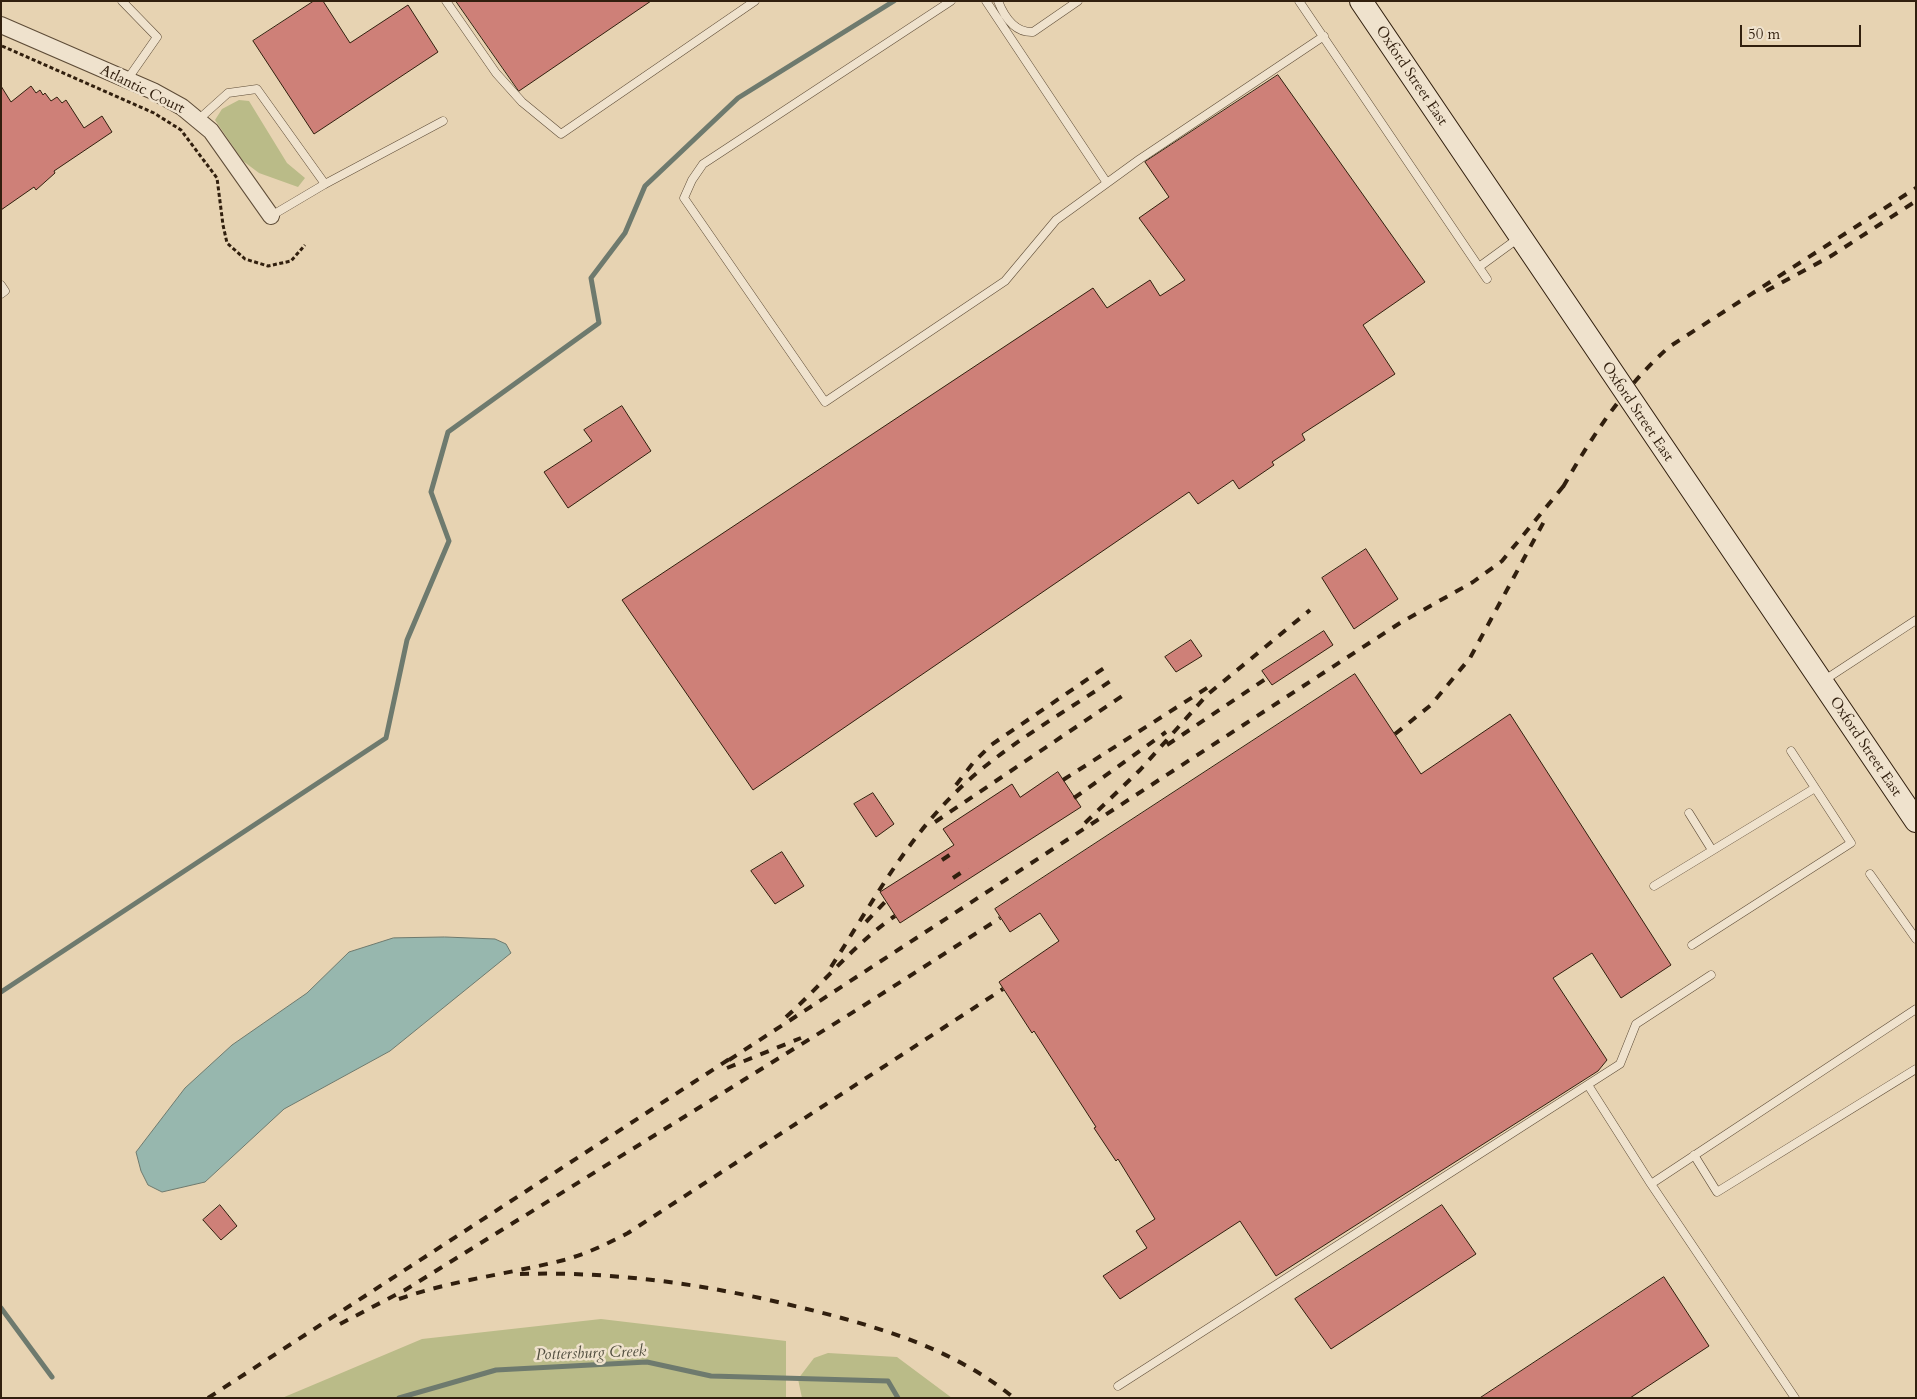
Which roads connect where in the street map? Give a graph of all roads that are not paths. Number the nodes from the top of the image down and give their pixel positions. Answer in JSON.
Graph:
{"nodes":[{"id":1,"x":122,"y":1,"type":"edge"},
{"id":2,"x":446,"y":1,"type":"edge"},
{"id":3,"x":755,"y":1,"type":"edge"},
{"id":4,"x":951,"y":1,"type":"edge"},
{"id":5,"x":986,"y":1,"type":"edge"},
{"id":6,"x":998,"y":1,"type":"edge"},
{"id":7,"x":1078,"y":1,"type":"edge"},
{"id":8,"x":1299,"y":1,"type":"edge"},
{"id":9,"x":1361,"y":1,"type":"edge"},
{"id":10,"x":1,"y":25,"type":"edge"},
{"id":11,"x":1324,"y":36,"type":"junction"},
{"id":12,"x":127,"y":80,"type":"junction"},
{"id":13,"x":198,"y":120,"type":"junction"},
{"id":14,"x":443,"y":121,"type":"dead end"},
{"id":15,"x":1107,"y":183,"type":"junction"},
{"id":16,"x":325,"y":184,"type":"junction"},
{"id":17,"x":271,"y":216,"type":"joint"},
{"id":18,"x":1520,"y":237,"type":"junction"},
{"id":19,"x":1479,"y":266,"type":"junction"},
{"id":20,"x":1487,"y":279,"type":"dead end"},
{"id":21,"x":1,"y":285,"type":"edge"},
{"id":22,"x":1,"y":294,"type":"edge"},
{"id":23,"x":1916,"y":620,"type":"edge"},
{"id":24,"x":1821,"y":683,"type":"junction"},
{"id":25,"x":1791,"y":751,"type":"dead end"},
{"id":26,"x":1815,"y":788,"type":"junction"},
{"id":27,"x":1689,"y":813,"type":"dead end"},
{"id":28,"x":1916,"y":821,"type":"edge"},
{"id":29,"x":1712,"y":850,"type":"junction"},
{"id":30,"x":1870,"y":874,"type":"dead end"},
{"id":31,"x":1654,"y":886,"type":"dead end"},
{"id":32,"x":1916,"y":939,"type":"edge"},
{"id":33,"x":1692,"y":946,"type":"dead end"},
{"id":34,"x":1711,"y":975,"type":"dead end"},
{"id":35,"x":1916,"y":1009,"type":"edge"},
{"id":36,"x":1916,"y":1069,"type":"edge"},
{"id":37,"x":1588,"y":1085,"type":"junction"},
{"id":38,"x":1694,"y":1155,"type":"junction"},
{"id":39,"x":1651,"y":1184,"type":"junction"},
{"id":40,"x":1118,"y":1386,"type":"dead end"},
{"id":41,"x":1795,"y":1398,"type":"edge"}],
"edges":[{"from":1,"to":12,"type":"lane"},
{"from":2,"to":3,"type":"lane"},
{"from":4,"to":15,"type":"lane"},
{"from":5,"to":15,"type":"lane"},
{"from":6,"to":7,"type":"lane"},
{"from":8,"to":11,"type":"lane"},
{"from":9,"to":18,"type":"main road","name":"Oxford Street East"},
{"from":10,"to":12,"type":"street","name":"Atlantic Court"},
{"from":11,"to":15,"type":"lane"},
{"from":11,"to":19,"type":"lane"},
{"from":12,"to":13,"type":"street","name":"Atlantic Court"},
{"from":13,"to":16,"type":"lane"},
{"from":13,"to":17,"type":"street","name":"Atlantic Court"},
{"from":14,"to":16,"type":"lane"},
{"from":16,"to":17,"type":"lane"},
{"from":18,"to":19,"type":"lane"},
{"from":18,"to":24,"type":"main road","name":"Oxford Street East"},
{"from":19,"to":20,"type":"lane"},
{"from":21,"to":22,"type":"lane"},
{"from":23,"to":24,"type":"lane"},
{"from":24,"to":28,"type":"main road","name":"Oxford Street East"},
{"from":25,"to":26,"type":"lane"},
{"from":26,"to":29,"type":"lane"},
{"from":26,"to":33,"type":"lane"},
{"from":27,"to":29,"type":"lane"},
{"from":29,"to":31,"type":"lane"},
{"from":30,"to":32,"type":"lane"},
{"from":34,"to":37,"type":"lane"},
{"from":35,"to":38,"type":"lane"},
{"from":36,"to":38,"type":"lane"},
{"from":37,"to":39,"type":"lane"},
{"from":37,"to":40,"type":"lane"},
{"from":38,"to":39,"type":"lane"},
{"from":39,"to":41,"type":"lane"}]}
